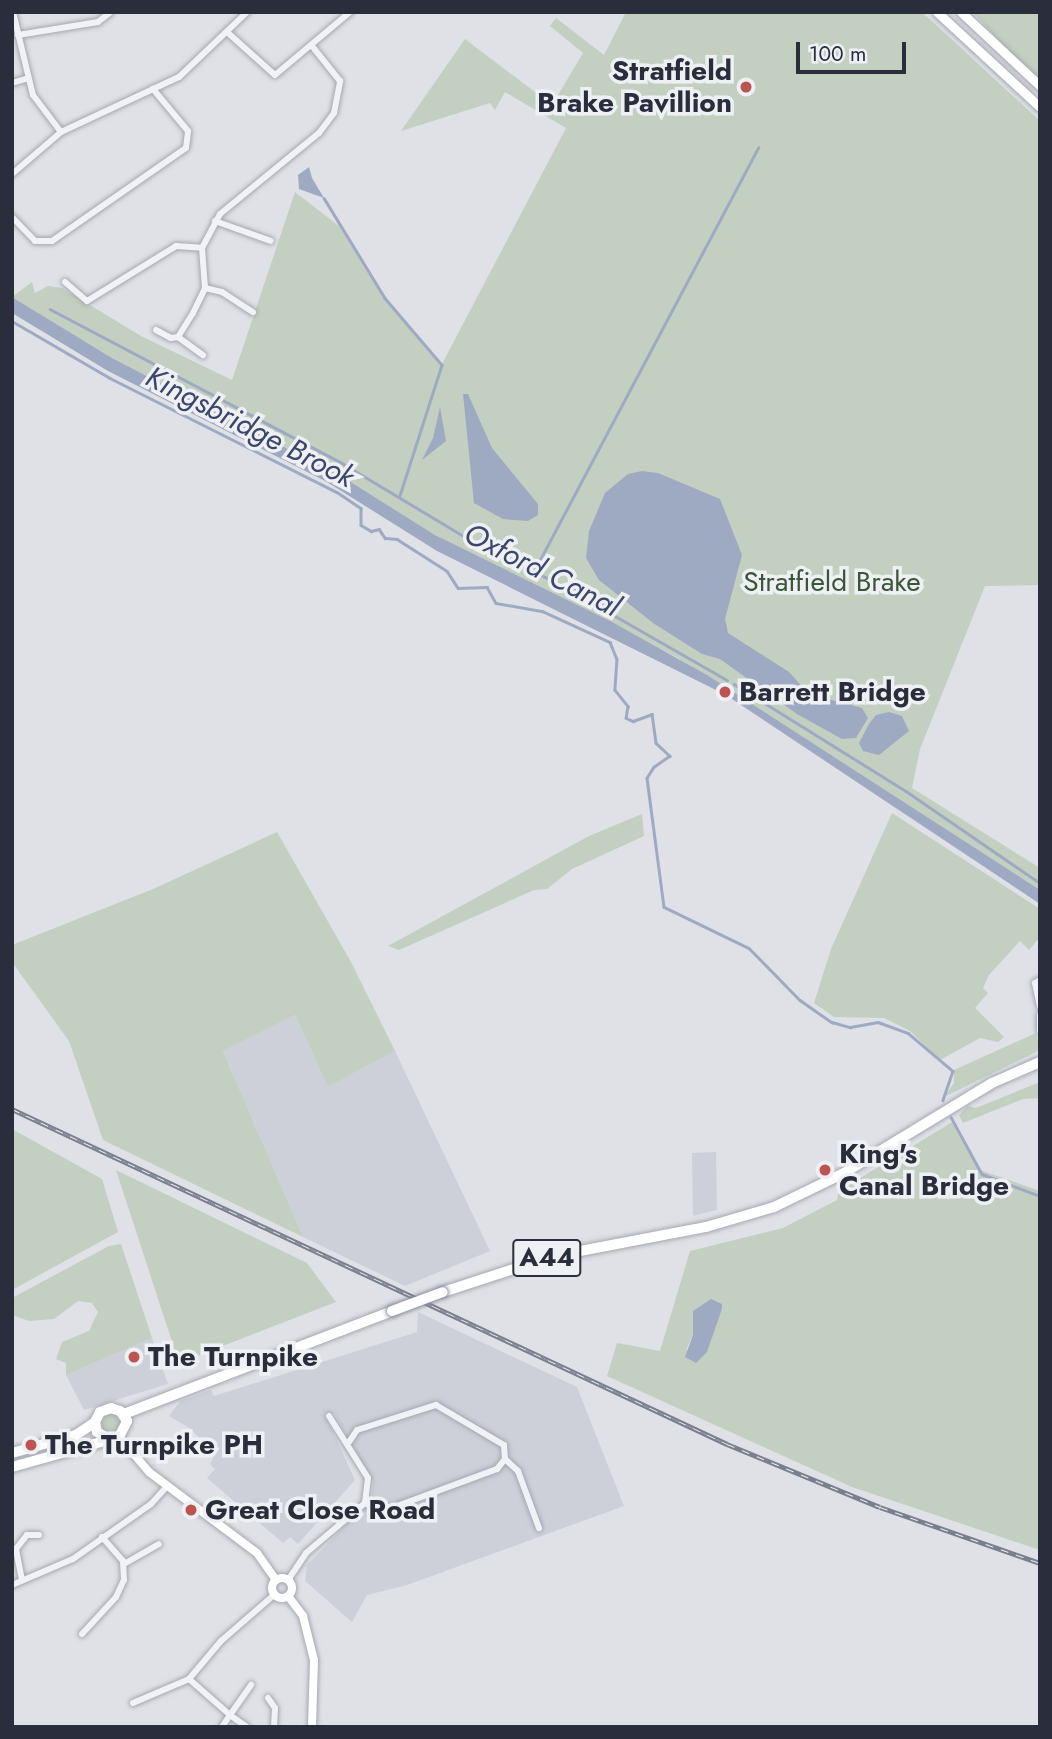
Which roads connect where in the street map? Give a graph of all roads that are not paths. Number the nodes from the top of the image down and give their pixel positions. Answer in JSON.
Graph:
{"nodes":[{"id":1,"x":13,"y":12,"type":"edge"},
{"id":2,"x":111,"y":12,"type":"edge"},
{"id":3,"x":247,"y":12,"type":"edge"},
{"id":4,"x":350,"y":12,"type":"edge"},
{"id":5,"x":937,"y":12,"type":"edge"},
{"id":6,"x":961,"y":12,"type":"edge"},
{"id":7,"x":227,"y":32,"type":"junction"},
{"id":8,"x":18,"y":35,"type":"junction"},
{"id":9,"x":312,"y":46,"type":"junction"},
{"id":10,"x":28,"y":78,"type":"junction"},
{"id":11,"x":12,"y":83,"type":"edge"},
{"id":12,"x":1040,"y":86,"type":"edge"},
{"id":13,"x":153,"y":89,"type":"junction"},
{"id":14,"x":1040,"y":107,"type":"edge"},
{"id":15,"x":61,"y":132,"type":"junction"},
{"id":16,"x":12,"y":174,"type":"edge"},
{"id":17,"x":12,"y":217,"type":"edge"},
{"id":18,"x":215,"y":221,"type":"junction"},
{"id":19,"x":271,"y":241,"type":"dead end"},
{"id":20,"x":202,"y":248,"type":"junction"},
{"id":21,"x":65,"y":282,"type":"dead end"},
{"id":22,"x":205,"y":288,"type":"junction"},
{"id":23,"x":253,"y":312,"type":"dead end"},
{"id":24,"x":156,"y":330,"type":"dead end"},
{"id":25,"x":178,"y":337,"type":"junction"},
{"id":26,"x":203,"y":355,"type":"dead end"},
{"id":27,"x":1040,"y":980,"type":"edge"},
{"id":28,"x":1040,"y":1006,"type":"edge"},
{"id":29,"x":1040,"y":1015,"type":"edge"},
{"id":30,"x":1040,"y":1031,"type":"edge"},
{"id":31,"x":1040,"y":1062,"type":"edge"},
{"id":32,"x":124,"y":1415,"type":"junction"},
{"id":33,"x":329,"y":1416,"type":"dead end"},
{"id":34,"x":95,"y":1422,"type":"junction"},
{"id":35,"x":114,"y":1438,"type":"junction"},
{"id":36,"x":349,"y":1442,"type":"junction"},
{"id":37,"x":12,"y":1453,"type":"edge"},
{"id":38,"x":505,"y":1459,"type":"junction"},
{"id":39,"x":12,"y":1467,"type":"edge"},
{"id":40,"x":167,"y":1486,"type":"junction"},
{"id":41,"x":365,"y":1503,"type":"junction"},
{"id":42,"x":539,"y":1528,"type":"dead end"},
{"id":43,"x":38,"y":1535,"type":"dead end"},
{"id":44,"x":102,"y":1537,"type":"junction"},
{"id":45,"x":159,"y":1544,"type":"dead end"},
{"id":46,"x":124,"y":1564,"type":"junction"},
{"id":47,"x":22,"y":1580,"type":"junction"},
{"id":48,"x":276,"y":1580,"type":"junction"},
{"id":49,"x":288,"y":1580,"type":"junction"},
{"id":50,"x":12,"y":1586,"type":"edge"},
{"id":51,"x":275,"y":1594,"type":"junction"},
{"id":52,"x":288,"y":1596,"type":"junction"},
{"id":53,"x":82,"y":1634,"type":"dead end"},
{"id":54,"x":189,"y":1679,"type":"junction"},
{"id":55,"x":251,"y":1685,"type":"dead end"},
{"id":56,"x":268,"y":1698,"type":"dead end"},
{"id":57,"x":133,"y":1703,"type":"dead end"},
{"id":58,"x":230,"y":1715,"type":"junction"},
{"id":59,"x":222,"y":1727,"type":"edge"},
{"id":60,"x":247,"y":1727,"type":"edge"},
{"id":61,"x":274,"y":1727,"type":"edge"},
{"id":62,"x":312,"y":1727,"type":"edge"}],
"edges":[{"from":1,"to":8,"type":"street"},
{"from":2,"to":8,"type":"street"},
{"from":3,"to":7,"type":"street"},
{"from":4,"to":9,"type":"street"},
{"from":5,"to":14,"type":"main road"},
{"from":6,"to":12,"type":"main road"},
{"from":7,"to":9,"type":"street"},
{"from":7,"to":13,"type":"street"},
{"from":8,"to":10,"type":"street"},
{"from":9,"to":18,"type":"street"},
{"from":10,"to":11,"type":"street"},
{"from":10,"to":15,"type":"street"},
{"from":13,"to":15,"type":"street"},
{"from":13,"to":17,"type":"street"},
{"from":15,"to":16,"type":"street"},
{"from":18,"to":19,"type":"street"},
{"from":18,"to":20,"type":"street"},
{"from":20,"to":21,"type":"street"},
{"from":20,"to":22,"type":"street"},
{"from":22,"to":23,"type":"street"},
{"from":22,"to":25,"type":"street"},
{"from":24,"to":25,"type":"street"},
{"from":25,"to":26,"type":"street"},
{"from":27,"to":28,"type":"street"},
{"from":29,"to":30,"type":"street"},
{"from":31,"to":32,"type":"highway","number":"A44","bridge":true},
{"from":32,"to":34,"type":"highway","number":"A44"},
{"from":32,"to":35,"type":"highway"},
{"from":33,"to":36,"type":"street"},
{"from":34,"to":35,"type":"highway"},
{"from":34,"to":37,"type":"highway","number":"A44"},
{"from":35,"to":39,"type":"highway"},
{"from":35,"to":40,"type":"street"},
{"from":36,"to":38,"type":"street"},
{"from":36,"to":41,"type":"street"},
{"from":38,"to":41,"type":"street"},
{"from":38,"to":42,"type":"street"},
{"from":40,"to":44,"type":"street"},
{"from":40,"to":48,"type":"street"},
{"from":41,"to":49,"type":"street"},
{"from":43,"to":47,"type":"street"},
{"from":44,"to":46,"type":"street"},
{"from":44,"to":47,"type":"street"},
{"from":45,"to":46,"type":"street"},
{"from":46,"to":53,"type":"street"},
{"from":47,"to":50,"type":"street"},
{"from":48,"to":49,"type":"street"},
{"from":48,"to":51,"type":"street"},
{"from":49,"to":52,"type":"street"},
{"from":51,"to":52,"type":"street"},
{"from":51,"to":54,"type":"street"},
{"from":52,"to":62,"type":"street"},
{"from":54,"to":57,"type":"street"},
{"from":54,"to":58,"type":"street"},
{"from":55,"to":58,"type":"street"},
{"from":56,"to":61,"type":"street"},
{"from":58,"to":59,"type":"street"},
{"from":58,"to":60,"type":"street"}]}
